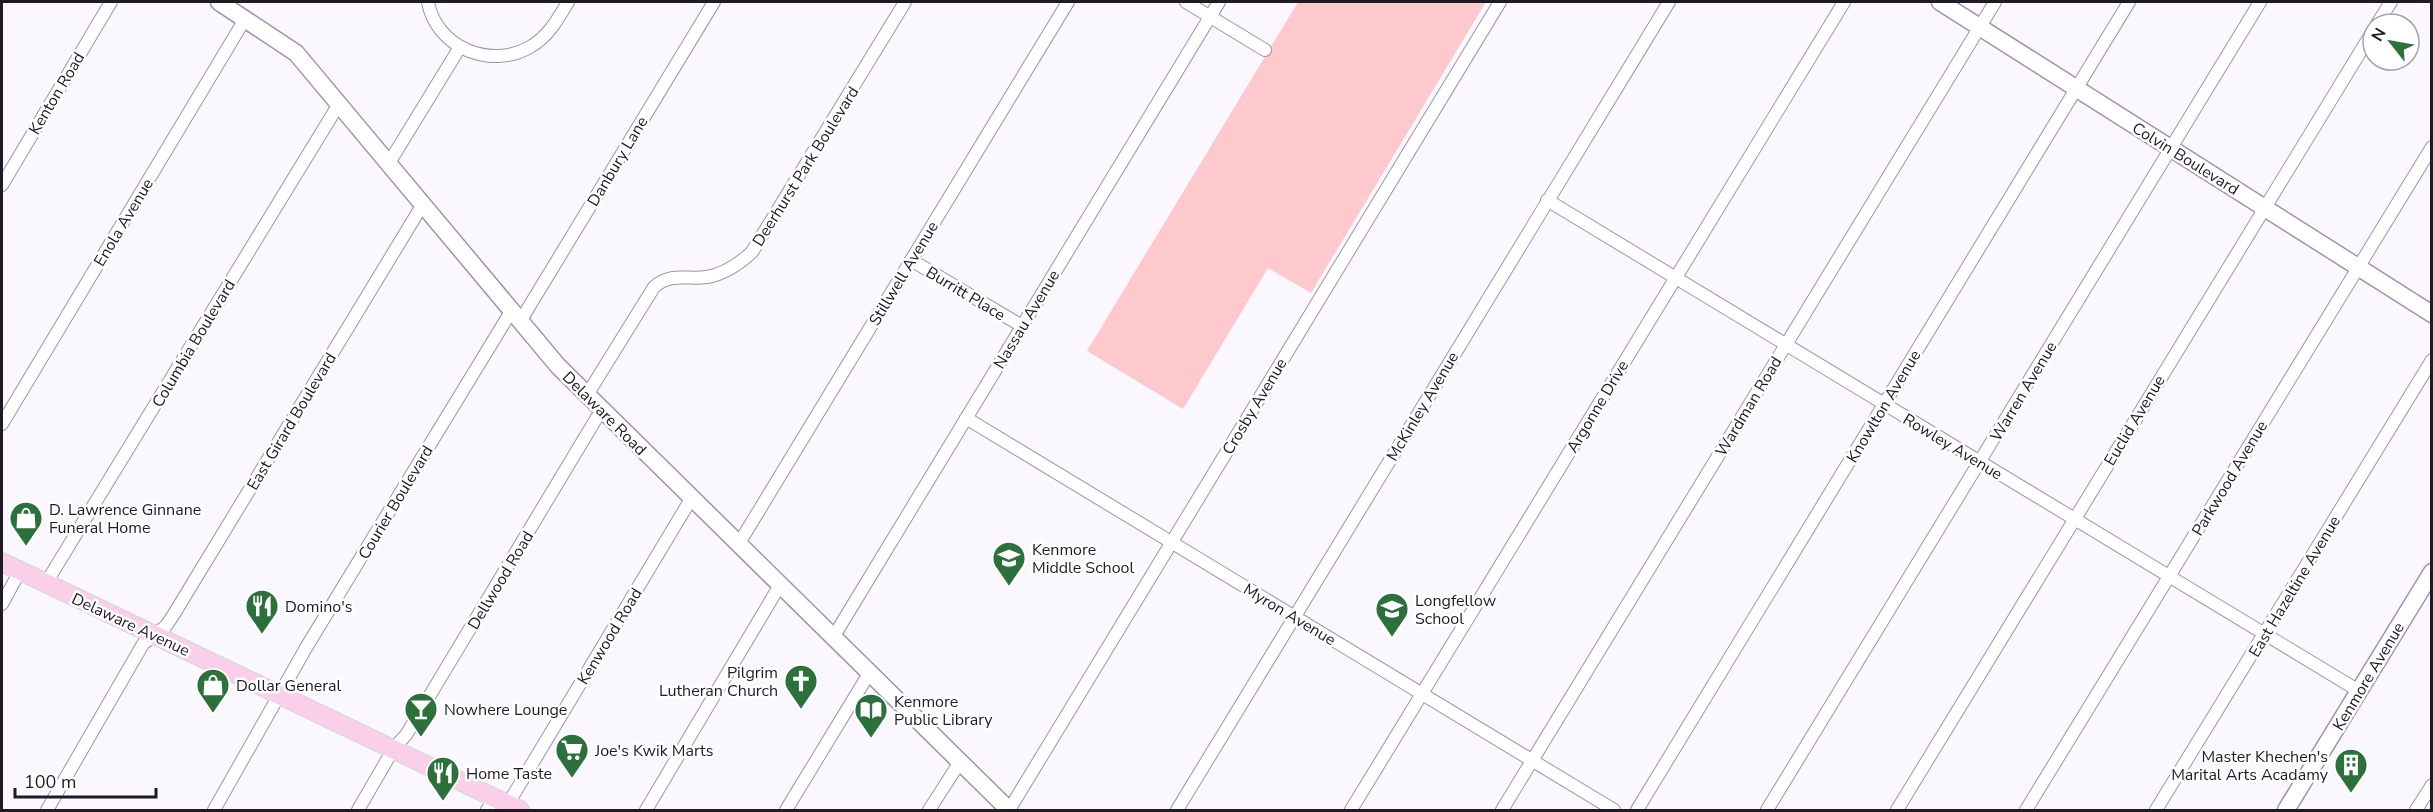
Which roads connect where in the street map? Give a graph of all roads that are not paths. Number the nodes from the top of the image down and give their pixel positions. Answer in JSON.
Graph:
{"nodes":[{"id":1,"x":111,"y":2,"type":"edge"},
{"id":2,"x":219,"y":2,"type":"edge"},
{"id":3,"x":428,"y":2,"type":"edge"},
{"id":4,"x":568,"y":2,"type":"edge"},
{"id":5,"x":714,"y":2,"type":"edge"},
{"id":6,"x":904,"y":2,"type":"edge"},
{"id":7,"x":1068,"y":2,"type":"edge"},
{"id":8,"x":1186,"y":2,"type":"edge"},
{"id":9,"x":1220,"y":2,"type":"edge"},
{"id":10,"x":1500,"y":2,"type":"edge"},
{"id":11,"x":1668,"y":2,"type":"edge"},
{"id":12,"x":1844,"y":2,"type":"edge"},
{"id":13,"x":1940,"y":2,"type":"edge"},
{"id":14,"x":1995,"y":2,"type":"edge"},
{"id":15,"x":2129,"y":2,"type":"edge"},
{"id":16,"x":2260,"y":2,"type":"edge"},
{"id":17,"x":1210,"y":16,"type":"junction"},
{"id":18,"x":245,"y":19,"type":"junction"},
{"id":19,"x":1980,"y":27,"type":"junction"},
{"id":20,"x":460,"y":47,"type":"junction"},
{"id":21,"x":1265,"y":50,"type":"dead end"},
{"id":22,"x":2361,"y":50,"type":"edge"},
{"id":23,"x":2076,"y":88,"type":"junction"},
{"id":24,"x":339,"y":104,"type":"junction"},
{"id":25,"x":2432,"y":147,"type":"edge"},
{"id":26,"x":2171,"y":148,"type":"junction"},
{"id":27,"x":389,"y":163,"type":"junction"},
{"id":28,"x":2,"y":185,"type":"edge"},
{"id":29,"x":1547,"y":200,"type":"junction"},
{"id":30,"x":423,"y":204,"type":"junction"},
{"id":31,"x":2264,"y":207,"type":"junction"},
{"id":32,"x":911,"y":260,"type":"junction"},
{"id":33,"x":2358,"y":267,"type":"junction"},
{"id":34,"x":1676,"y":277,"type":"junction"},
{"id":35,"x":2432,"y":314,"type":"edge"},
{"id":36,"x":516,"y":315,"type":"junction"},
{"id":37,"x":1022,"y":326,"type":"junction"},
{"id":38,"x":1786,"y":344,"type":"junction"},
{"id":39,"x":2432,"y":360,"type":"edge"},
{"id":40,"x":588,"y":395,"type":"junction"},
{"id":41,"x":1884,"y":404,"type":"junction"},
{"id":42,"x":602,"y":409,"type":"junction"},
{"id":43,"x":966,"y":418,"type":"junction"},
{"id":44,"x":2,"y":424,"type":"edge"},
{"id":45,"x":1980,"y":462,"type":"junction"},
{"id":46,"x":691,"y":500,"type":"junction"},
{"id":47,"x":2074,"y":519,"type":"junction"},
{"id":48,"x":1171,"y":543,"type":"junction"},
{"id":49,"x":738,"y":545,"type":"junction"},
{"id":50,"x":2,"y":562,"type":"edge"},
{"id":51,"x":20,"y":571,"type":"junction"},
{"id":52,"x":2432,"y":573,"type":"edge"},
{"id":53,"x":2169,"y":576,"type":"junction"},
{"id":54,"x":46,"y":583,"type":"junction"},
{"id":55,"x":780,"y":585,"type":"junction"},
{"id":56,"x":2,"y":604,"type":"edge"},
{"id":57,"x":1294,"y":617,"type":"junction"},
{"id":58,"x":2265,"y":634,"type":"junction"},
{"id":59,"x":155,"y":635,"type":"junction"},
{"id":60,"x":834,"y":636,"type":"junction"},
{"id":61,"x":870,"y":672,"type":"junction"},
{"id":62,"x":2359,"y":691,"type":"junction"},
{"id":63,"x":280,"y":694,"type":"junction"},
{"id":64,"x":1422,"y":694,"type":"junction"},
{"id":65,"x":394,"y":748,"type":"junction"},
{"id":66,"x":1532,"y":761,"type":"junction"},
{"id":67,"x":960,"y":762,"type":"junction"},
{"id":68,"x":2432,"y":785,"type":"edge"},
{"id":69,"x":502,"y":806,"type":"edge"},
{"id":70,"x":47,"y":810,"type":"edge"},
{"id":71,"x":214,"y":810,"type":"edge"},
{"id":72,"x":358,"y":810,"type":"edge"},
{"id":73,"x":646,"y":810,"type":"edge"},
{"id":74,"x":786,"y":810,"type":"edge"},
{"id":75,"x":929,"y":810,"type":"edge"},
{"id":76,"x":1009,"y":810,"type":"edge"},
{"id":77,"x":1177,"y":810,"type":"edge"},
{"id":78,"x":1351,"y":810,"type":"edge"},
{"id":79,"x":1502,"y":810,"type":"edge"},
{"id":80,"x":1614,"y":810,"type":"edge"},
{"id":81,"x":1637,"y":810,"type":"edge"},
{"id":82,"x":1767,"y":810,"type":"edge"},
{"id":83,"x":1897,"y":810,"type":"edge"},
{"id":84,"x":2026,"y":810,"type":"edge"},
{"id":85,"x":2156,"y":810,"type":"edge"},
{"id":86,"x":2286,"y":810,"type":"edge"},
{"id":87,"x":2416,"y":810,"type":"edge"}],
"edges":[{"from":1,"to":28,"type":"street","name":"Kenton Road"},
{"from":2,"to":18,"type":"street","name":"Delaware Road"},
{"from":3,"to":20,"type":"street"},
{"from":4,"to":20,"type":"street"},
{"from":5,"to":36,"type":"street","name":"Danbury Lane"},
{"from":6,"to":40,"type":"street","name":"Deerhurst Park Boulevard"},
{"from":7,"to":32,"type":"street","name":"Stillwell Avenue"},
{"from":8,"to":17,"type":"street"},
{"from":9,"to":17,"type":"street","name":"Nassau Avenue"},
{"from":10,"to":48,"type":"street","name":"Crosby Avenue"},
{"from":11,"to":29,"type":"street","name":"McKinley Avenue"},
{"from":12,"to":34,"type":"street","name":"Argonne Drive"},
{"from":13,"to":19,"type":"street","name":"Colvin Boulevard"},
{"from":14,"to":19,"type":"street","name":"Wardman Road"},
{"from":15,"to":23,"type":"street","name":"Knowlton Avenue"},
{"from":16,"to":26,"type":"street","name":"Warren Avenue"},
{"from":17,"to":21,"type":"street"},
{"from":17,"to":37,"type":"street","name":"Nassau Avenue"},
{"from":18,"to":24,"type":"street","name":"Delaware Road"},
{"from":18,"to":44,"type":"street","name":"Enola Avenue"},
{"from":19,"to":23,"type":"street","name":"Colvin Boulevard"},
{"from":19,"to":38,"type":"street","name":"Wardman Road"},
{"from":20,"to":27,"type":"street"},
{"from":22,"to":31,"type":"street","name":"Euclid Avenue"},
{"from":23,"to":26,"type":"street","name":"Colvin Boulevard"},
{"from":23,"to":41,"type":"street","name":"Knowlton Avenue"},
{"from":24,"to":27,"type":"street","name":"Delaware Road"},
{"from":24,"to":54,"type":"street","name":"Columbia Boulevard"},
{"from":25,"to":33,"type":"street","name":"Parkwood Avenue"},
{"from":26,"to":31,"type":"street","name":"Colvin Boulevard"},
{"from":26,"to":45,"type":"street","name":"Warren Avenue"},
{"from":27,"to":30,"type":"street","name":"Delaware Road"},
{"from":29,"to":34,"type":"street","name":"Rowley Avenue"},
{"from":29,"to":57,"type":"street","name":"McKinley Avenue"},
{"from":30,"to":36,"type":"street","name":"Delaware Road"},
{"from":30,"to":59,"type":"street","name":"East Girard Boulevard"},
{"from":31,"to":33,"type":"street","name":"Colvin Boulevard"},
{"from":31,"to":47,"type":"street","name":"Euclid Avenue"},
{"from":32,"to":37,"type":"street","name":"Burritt Place"},
{"from":32,"to":49,"type":"street","name":"Stillwell Avenue"},
{"from":33,"to":35,"type":"street","name":"Colvin Boulevard"},
{"from":33,"to":53,"type":"street","name":"Parkwood Avenue"},
{"from":34,"to":38,"type":"street","name":"Rowley Avenue"},
{"from":34,"to":64,"type":"street","name":"Argonne Drive"},
{"from":36,"to":40,"type":"street","name":"Delaware Road"},
{"from":36,"to":63,"type":"street","name":"Courier Boulevard"},
{"from":37,"to":43,"type":"street","name":"Nassau Avenue"},
{"from":38,"to":41,"type":"street","name":"Rowley Avenue"},
{"from":38,"to":66,"type":"street","name":"Wardman Road"},
{"from":39,"to":58,"type":"street","name":"East Hazeltine Avenue"},
{"from":40,"to":42,"type":"street","name":"Delaware Road"},
{"from":41,"to":45,"type":"street","name":"Rowley Avenue"},
{"from":41,"to":81,"type":"street","name":"Knowlton Avenue"},
{"from":42,"to":46,"type":"street","name":"Delaware Road"},
{"from":42,"to":65,"type":"street","name":"Dellwood Road"},
{"from":43,"to":48,"type":"street","name":"Myron Avenue"},
{"from":43,"to":60,"type":"street","name":"Nassau Avenue"},
{"from":45,"to":47,"type":"street","name":"Rowley Avenue"},
{"from":45,"to":82,"type":"street","name":"Warren Avenue"},
{"from":46,"to":49,"type":"street","name":"Delaware Road"},
{"from":46,"to":69,"type":"street","name":"Kenwood Road"},
{"from":47,"to":53,"type":"street","name":"Rowley Avenue"},
{"from":47,"to":83,"type":"street","name":"Euclid Avenue"},
{"from":48,"to":57,"type":"street","name":"Myron Avenue"},
{"from":48,"to":76,"type":"street","name":"Crosby Avenue"},
{"from":49,"to":55,"type":"street","name":"Delaware Road"},
{"from":50,"to":51,"type":"main road","name":"Delaware Avenue"},
{"from":51,"to":54,"type":"main road","name":"Delaware Avenue"},
{"from":51,"to":56,"type":"street"},
{"from":52,"to":62,"type":"street","name":"Kenmore Avenue"},
{"from":53,"to":58,"type":"street","name":"Rowley Avenue"},
{"from":53,"to":84,"type":"street","name":"Parkwood Avenue"},
{"from":54,"to":59,"type":"main road","name":"Delaware Avenue"},
{"from":55,"to":60,"type":"street","name":"Delaware Road"},
{"from":55,"to":73,"type":"street"},
{"from":57,"to":64,"type":"street","name":"Myron Avenue"},
{"from":57,"to":77,"type":"street","name":"McKinley Avenue"},
{"from":58,"to":62,"type":"street","name":"Rowley Avenue"},
{"from":58,"to":85,"type":"street","name":"East Hazeltine Avenue"},
{"from":59,"to":63,"type":"main road","name":"Delaware Avenue"},
{"from":59,"to":70,"type":"street","name":"East Girard Boulevard"},
{"from":60,"to":61,"type":"street","name":"Delaware Road"},
{"from":61,"to":67,"type":"street","name":"Delaware Road"},
{"from":61,"to":74,"type":"street"},
{"from":62,"to":86,"type":"street","name":"Kenmore Avenue"},
{"from":63,"to":65,"type":"main road","name":"Delaware Avenue"},
{"from":63,"to":71,"type":"street","name":"Courier Boulevard"},
{"from":64,"to":66,"type":"street","name":"Myron Avenue"},
{"from":64,"to":78,"type":"street","name":"Argonne Drive"},
{"from":65,"to":69,"type":"main road","name":"Delaware Avenue"},
{"from":65,"to":72,"type":"street","name":"Dellwood Road"},
{"from":66,"to":79,"type":"street","name":"Wardman Road"},
{"from":66,"to":80,"type":"street","name":"Myron Avenue"},
{"from":67,"to":75,"type":"street"},
{"from":67,"to":76,"type":"street","name":"Delaware Road"},
{"from":68,"to":87,"type":"street"}]}
